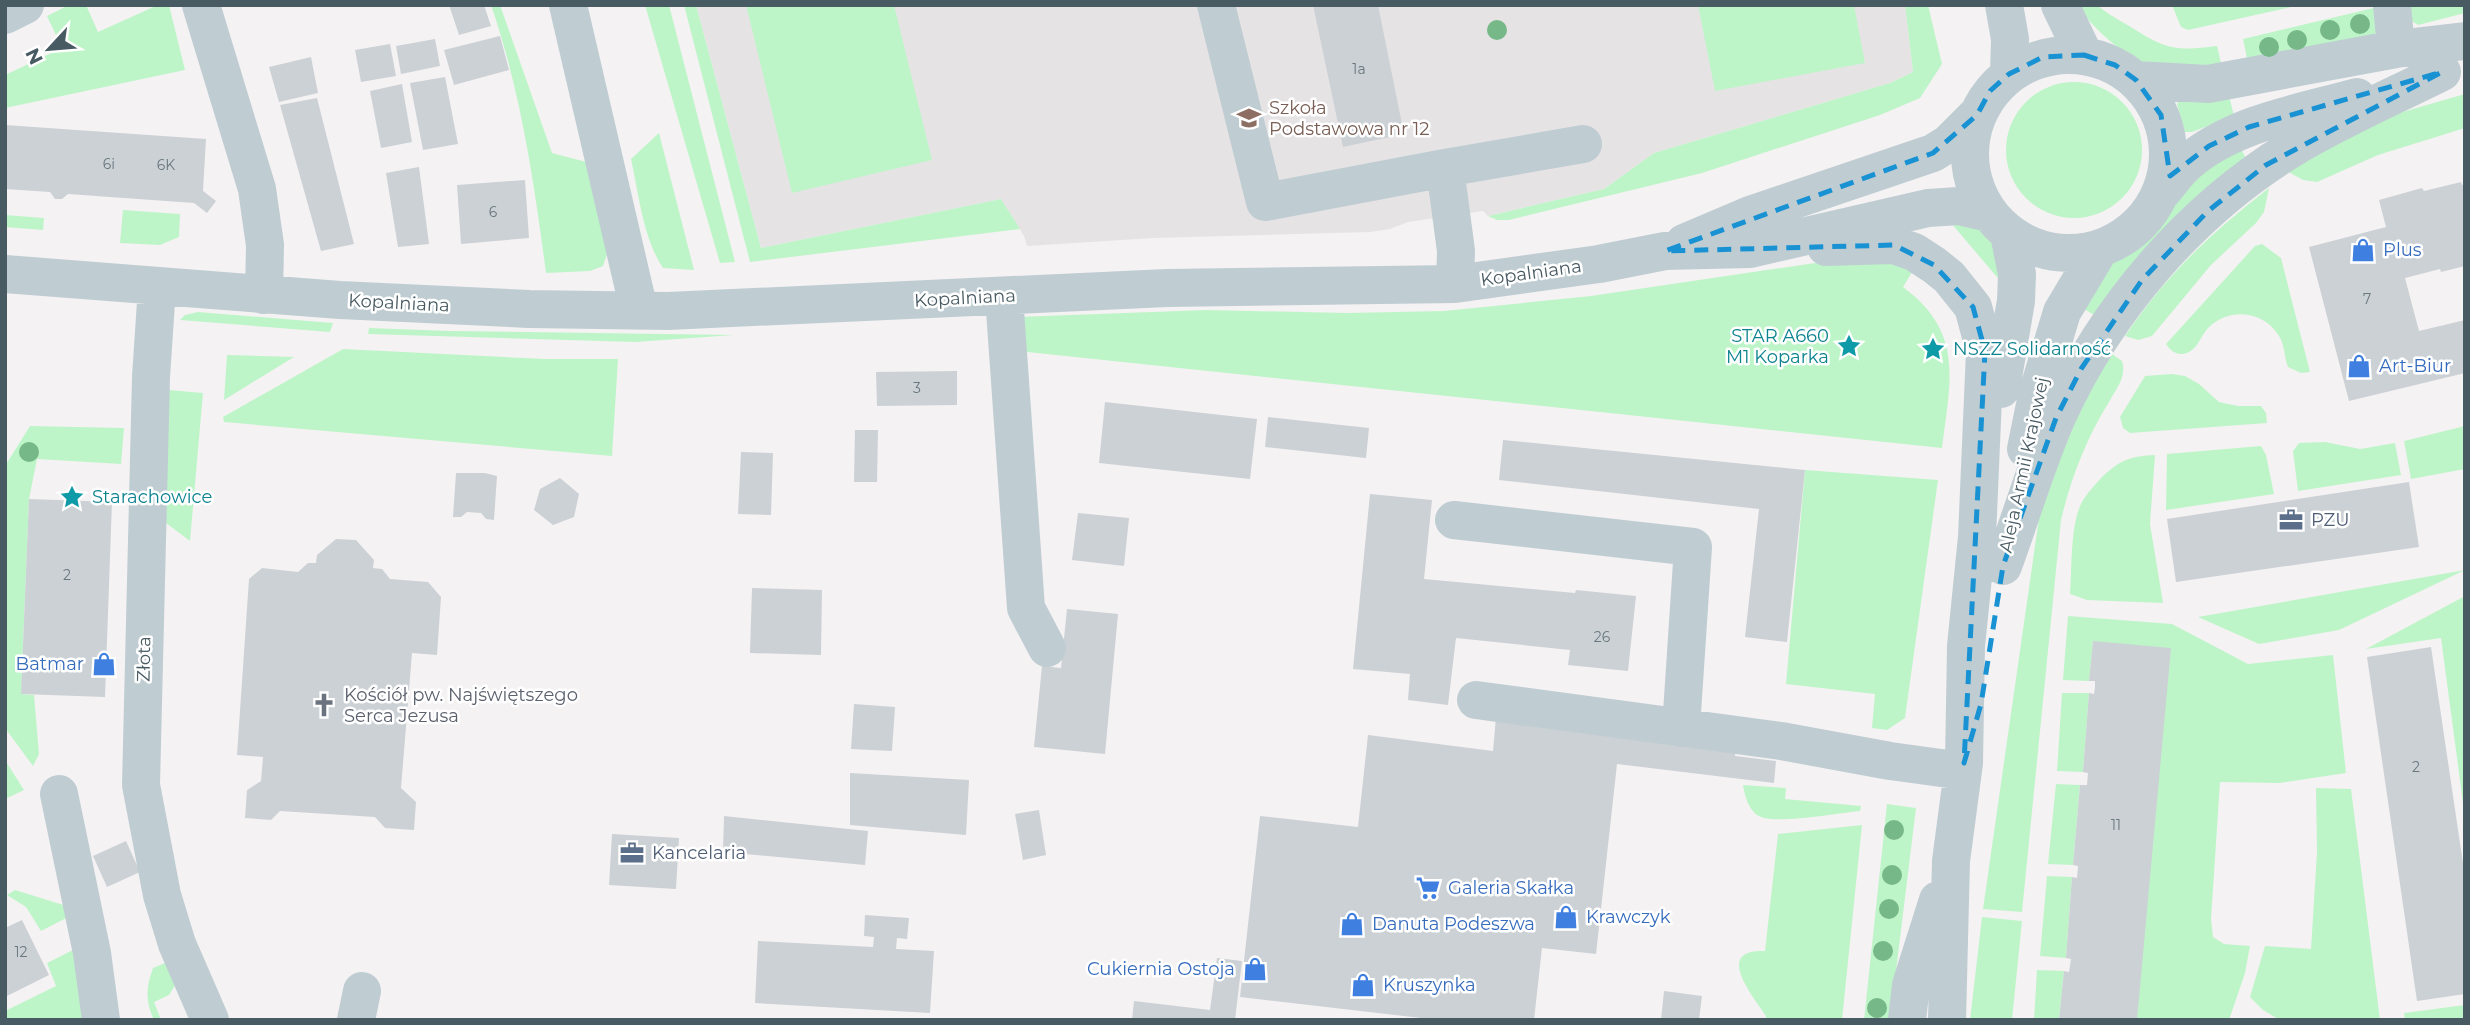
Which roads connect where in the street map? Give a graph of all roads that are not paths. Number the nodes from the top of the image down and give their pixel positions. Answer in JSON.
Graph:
{"nodes":[{"id":1,"x":25,"y":5,"type":"edge"},
{"id":2,"x":201,"y":5,"type":"edge"},
{"id":3,"x":568,"y":5,"type":"edge"},
{"id":4,"x":1216,"y":5,"type":"edge"},
{"id":5,"x":2004,"y":5,"type":"edge"},
{"id":6,"x":2060,"y":5,"type":"edge"},
{"id":7,"x":2392,"y":5,"type":"edge"},
{"id":8,"x":5,"y":15,"type":"edge"},
{"id":9,"x":2465,"y":41,"type":"edge"},
{"id":10,"x":2396,"y":49,"type":"junction"},
{"id":11,"x":2084,"y":55,"type":"junction"},
{"id":12,"x":2454,"y":68,"type":"edge"},
{"id":13,"x":2009,"y":74,"type":"junction"},
{"id":14,"x":2136,"y":80,"type":"junction"},
{"id":15,"x":1977,"y":115,"type":"junction"},
{"id":16,"x":1583,"y":144,"type":"dead end"},
{"id":17,"x":1445,"y":168,"type":"junction"},
{"id":18,"x":2162,"y":192,"type":"junction"},
{"id":19,"x":2000,"y":226,"type":"junction"},
{"id":20,"x":1750,"y":249,"type":"junction"},
{"id":21,"x":2099,"y":250,"type":"junction"},
{"id":22,"x":1665,"y":251,"type":"junction"},
{"id":23,"x":5,"y":274,"type":"edge"},
{"id":24,"x":1455,"y":284,"type":"junction"},
{"id":25,"x":157,"y":286,"type":"junction"},
{"id":26,"x":264,"y":295,"type":"junction"},
{"id":27,"x":1004,"y":296,"type":"junction"},
{"id":28,"x":639,"y":310,"type":"junction"},
{"id":29,"x":1454,"y":520,"type":"dead end"},
{"id":30,"x":1977,"y":537,"type":"junction"},
{"id":31,"x":2003,"y":566,"type":"junction"},
{"id":32,"x":1047,"y":648,"type":"dead end"},
{"id":33,"x":1476,"y":701,"type":"dead end"},
{"id":34,"x":1681,"y":728,"type":"junction"},
{"id":35,"x":1963,"y":767,"type":"junction"},
{"id":36,"x":59,"y":794,"type":"dead end"},
{"id":37,"x":1951,"y":861,"type":"junction"},
{"id":38,"x":101,"y":1020,"type":"edge"},
{"id":39,"x":210,"y":1020,"type":"edge"},
{"id":40,"x":1907,"y":1020,"type":"edge"},
{"id":41,"x":1947,"y":1020,"type":"edge"}],
"edges":[{"from":1,"to":8,"type":"street"},
{"from":2,"to":26,"type":"street"},
{"from":3,"to":28,"type":"street"},
{"from":4,"to":17,"type":"street"},
{"from":5,"to":13,"type":"street"},
{"from":6,"to":11,"type":"street"},
{"from":7,"to":10,"type":"street"},
{"from":9,"to":10,"type":"street"},
{"from":10,"to":14,"type":"street"},
{"from":11,"to":13,"type":"street"},
{"from":11,"to":14,"type":"street"},
{"from":12,"to":18,"type":"street","name":"Aleja Armii Krajowej"},
{"from":12,"to":31,"type":"street","name":"Aleja Armii Krajowej"},
{"from":13,"to":15,"type":"street"},
{"from":14,"to":18,"type":"street"},
{"from":15,"to":19,"type":"street"},
{"from":15,"to":22,"type":"street","name":"Kopalniana"},
{"from":16,"to":17,"type":"street"},
{"from":17,"to":24,"type":"street"},
{"from":18,"to":21,"type":"street"},
{"from":19,"to":20,"type":"street","name":"Kopalniana"},
{"from":19,"to":21,"type":"street"},
{"from":19,"to":30,"type":"street","name":"Aleja Armii Krajowej"},
{"from":20,"to":22,"type":"street","name":"Kopalniana"},
{"from":20,"to":30,"type":"street","name":"Aleja Armii Krajowej"},
{"from":21,"to":31,"type":"street","name":"Aleja Armii Krajowej"},
{"from":22,"to":24,"type":"street","name":"Kopalniana"},
{"from":23,"to":25,"type":"street","name":"Kopalniana"},
{"from":24,"to":27,"type":"street","name":"Kopalniana"},
{"from":25,"to":26,"type":"street","name":"Kopalniana"},
{"from":25,"to":39,"type":"street","name":"Złota"},
{"from":26,"to":28,"type":"street","name":"Kopalniana"},
{"from":27,"to":28,"type":"street","name":"Kopalniana"},
{"from":27,"to":32,"type":"street"},
{"from":29,"to":34,"type":"street"},
{"from":30,"to":35,"type":"street","name":"Aleja Armii Krajowej"},
{"from":31,"to":35,"type":"street","name":"Aleja Armii Krajowej"},
{"from":33,"to":34,"type":"street"},
{"from":34,"to":35,"type":"street"},
{"from":35,"to":37,"type":"street","name":"Aleja Armii Krajowej"},
{"from":36,"to":38,"type":"street"},
{"from":37,"to":40,"type":"street","name":"Aleja Armii Krajowej"},
{"from":37,"to":41,"type":"street","name":"Aleja Armii Krajowej"}]}
